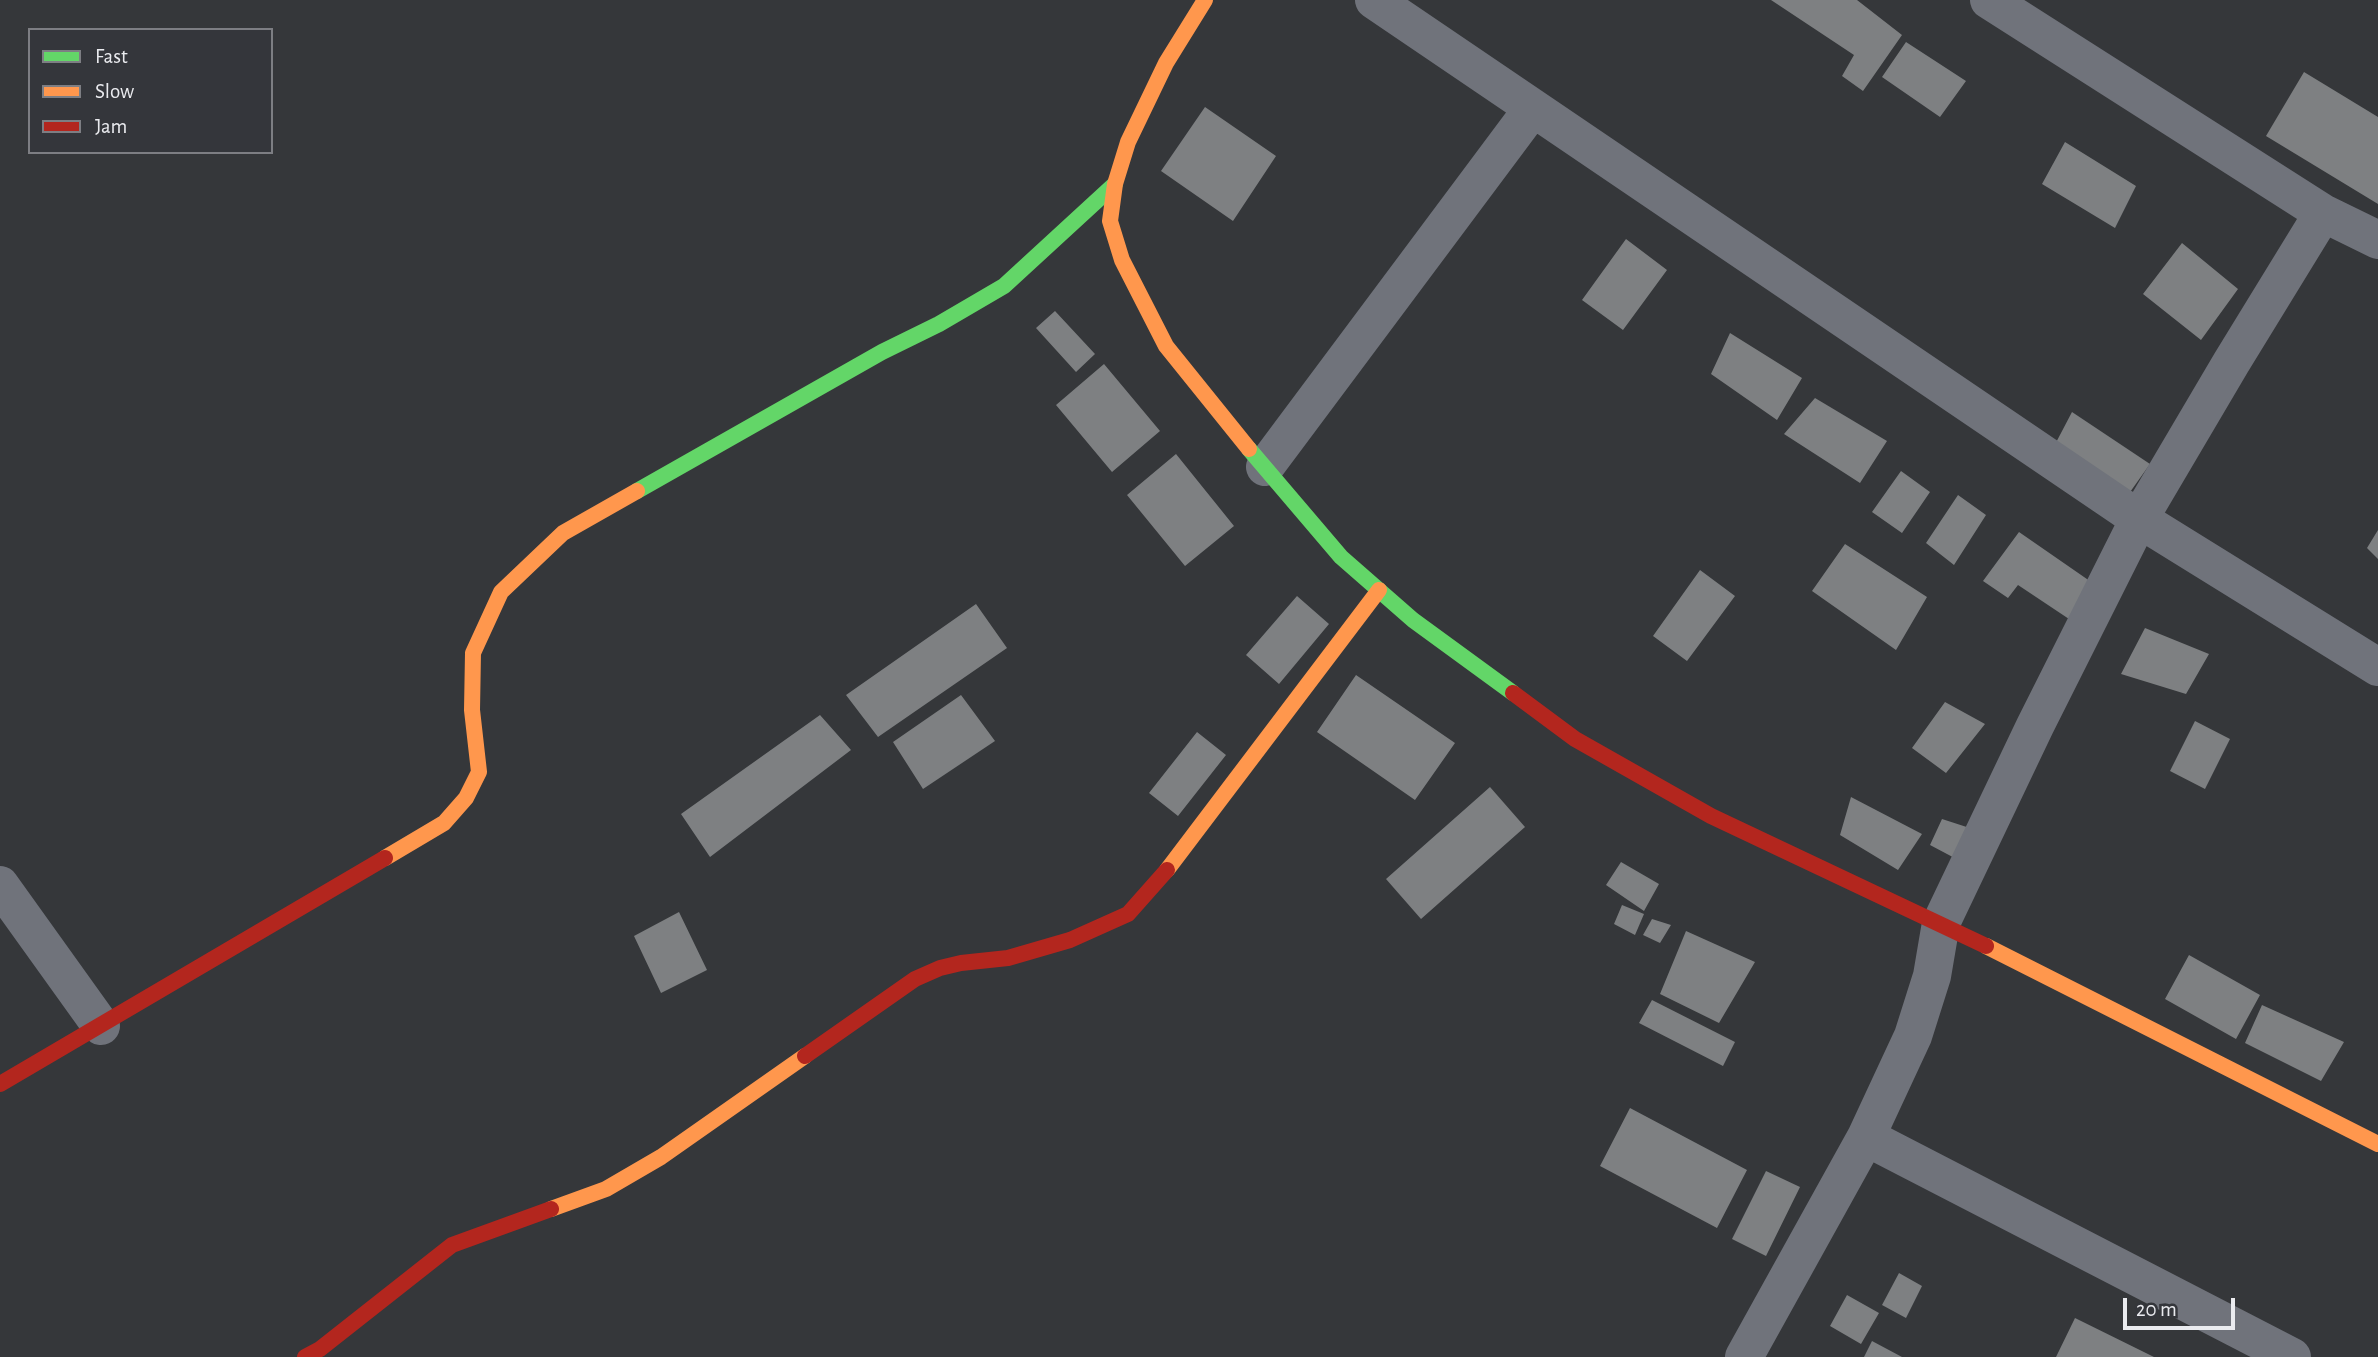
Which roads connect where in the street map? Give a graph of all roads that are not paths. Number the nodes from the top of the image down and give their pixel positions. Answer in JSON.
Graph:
{"nodes":[{"id":1,"x":1205,"y":0,"type":"edge"},
{"id":2,"x":1374,"y":0,"type":"edge"},
{"id":3,"x":1989,"y":0,"type":"edge"},
{"id":4,"x":1533,"y":108,"type":"junction"},
{"id":5,"x":1115,"y":184,"type":"junction"},
{"id":6,"x":2323,"y":213,"type":"junction"},
{"id":7,"x":2378,"y":240,"type":"edge"},
{"id":8,"x":1265,"y":467,"type":"junction"},
{"id":9,"x":2139,"y":519,"type":"junction"},
{"id":10,"x":1379,"y":590,"type":"junction"},
{"id":11,"x":2378,"y":667,"type":"edge"},
{"id":12,"x":0,"y":884,"type":"edge"},
{"id":13,"x":1941,"y":923,"type":"junction"},
{"id":14,"x":102,"y":1026,"type":"junction"},
{"id":15,"x":0,"y":1084,"type":"edge"},
{"id":16,"x":1866,"y":1137,"type":"junction"},
{"id":17,"x":2378,"y":1144,"type":"edge"},
{"id":18,"x":305,"y":1357,"type":"edge"},
{"id":19,"x":1744,"y":1357,"type":"edge"},
{"id":20,"x":2292,"y":1357,"type":"edge"}],
"edges":[{"from":1,"to":5,"type":"street"},
{"from":2,"to":4,"type":"street"},
{"from":3,"to":6,"type":"street"},
{"from":4,"to":8,"type":"street"},
{"from":4,"to":9,"type":"street"},
{"from":5,"to":8,"type":"street"},
{"from":5,"to":14,"type":"street"},
{"from":6,"to":7,"type":"street"},
{"from":6,"to":9,"type":"street"},
{"from":8,"to":10,"type":"street"},
{"from":9,"to":11,"type":"street"},
{"from":9,"to":13,"type":"street"},
{"from":10,"to":13,"type":"street"},
{"from":10,"to":18,"type":"street"},
{"from":12,"to":14,"type":"street"},
{"from":13,"to":16,"type":"street"},
{"from":13,"to":17,"type":"street"},
{"from":14,"to":15,"type":"street"},
{"from":16,"to":19,"type":"street"},
{"from":16,"to":20,"type":"street"}]}
